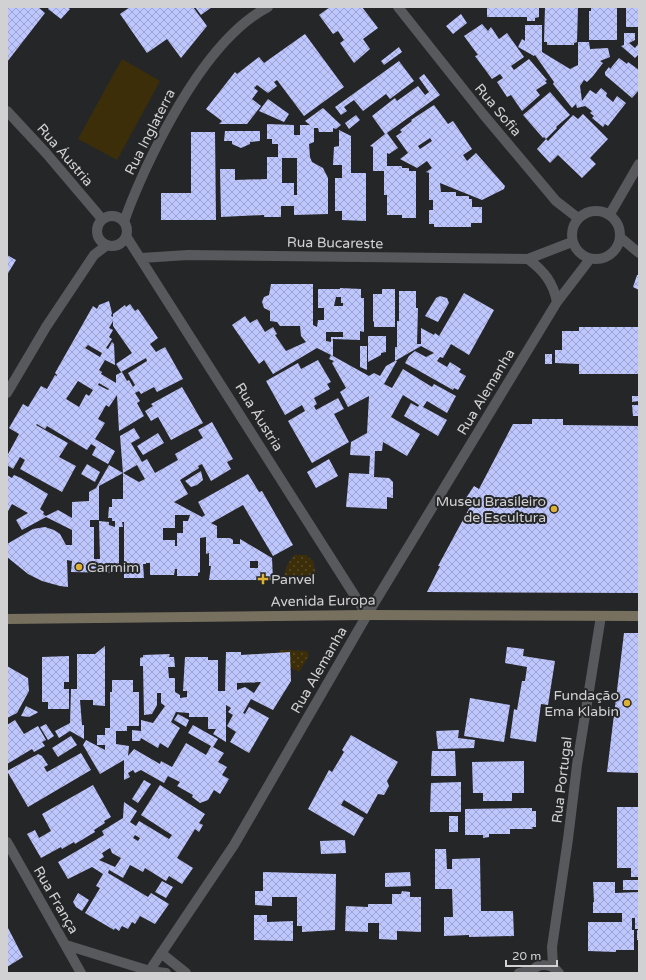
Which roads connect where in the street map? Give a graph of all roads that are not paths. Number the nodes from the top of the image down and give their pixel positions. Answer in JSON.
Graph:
{"nodes":[{"id":1,"x":268,"y":7,"type":"edge"},
{"id":2,"x":401,"y":9,"type":"edge"},
{"id":3,"x":7,"y":111,"type":"edge"},
{"id":4,"x":639,"y":164,"type":"edge"},
{"id":5,"x":610,"y":214,"type":"junction"},
{"id":6,"x":578,"y":218,"type":"junction"},
{"id":7,"x":102,"y":219,"type":"junction"},
{"id":8,"x":121,"y":219,"type":"junction"},
{"id":9,"x":126,"y":236,"type":"junction"},
{"id":10,"x":621,"y":238,"type":"junction"},
{"id":11,"x":103,"y":242,"type":"junction"},
{"id":12,"x":572,"y":242,"type":"junction"},
{"id":13,"x":639,"y":253,"type":"edge"},
{"id":14,"x":141,"y":258,"type":"junction"},
{"id":15,"x":528,"y":259,"type":"junction"},
{"id":16,"x":590,"y":259,"type":"junction"},
{"id":17,"x":557,"y":302,"type":"junction"},
{"id":18,"x":7,"y":393,"type":"edge"},
{"id":19,"x":367,"y":615,"type":"junction"},
{"id":20,"x":601,"y":616,"type":"junction"},
{"id":21,"x":639,"y":616,"type":"edge"},
{"id":22,"x":7,"y":619,"type":"edge"},
{"id":23,"x":7,"y":842,"type":"edge"},
{"id":24,"x":66,"y":945,"type":"junction"},
{"id":25,"x":552,"y":947,"type":"junction"},
{"id":26,"x":161,"y":953,"type":"junction"},
{"id":27,"x":542,"y":965,"type":"junction"},
{"id":28,"x":556,"y":970,"type":"edge"},
{"id":29,"x":149,"y":972,"type":"edge"},
{"id":30,"x":531,"y":972,"type":"edge"},
{"id":31,"x":81,"y":973,"type":"edge"},
{"id":32,"x":166,"y":973,"type":"edge"},
{"id":33,"x":186,"y":973,"type":"edge"},
{"id":34,"x":519,"y":973,"type":"edge"}],
"edges":[{"from":1,"to":8,"type":"street","name":"Rua Inglaterra"},
{"from":2,"to":6,"type":"street","name":"Rua Sofia"},
{"from":3,"to":7,"type":"street","name":"Rua Áustria"},
{"from":4,"to":5,"type":"street"},
{"from":5,"to":6,"type":"street"},
{"from":5,"to":10,"type":"street"},
{"from":6,"to":12,"type":"street"},
{"from":7,"to":8,"type":"street"},
{"from":7,"to":11,"type":"street"},
{"from":8,"to":9,"type":"street"},
{"from":9,"to":11,"type":"street"},
{"from":9,"to":14,"type":"street","name":"Rua Áustria"},
{"from":10,"to":13,"type":"street"},
{"from":10,"to":16,"type":"street"},
{"from":11,"to":18,"type":"street"},
{"from":12,"to":15,"type":"street","name":"Rua Bucareste"},
{"from":12,"to":16,"type":"street"},
{"from":14,"to":15,"type":"street","name":"Rua Bucareste"},
{"from":14,"to":19,"type":"street","name":"Rua Áustria"},
{"from":15,"to":17,"type":"street"},
{"from":16,"to":17,"type":"street","name":"Rua Alemanha"},
{"from":17,"to":19,"type":"street","name":"Rua Alemanha"},
{"from":19,"to":20,"type":"main road","name":"Avenida Europa"},
{"from":19,"to":22,"type":"main road","name":"Avenida Europa"},
{"from":19,"to":26,"type":"street","name":"Rua Alemanha"},
{"from":20,"to":21,"type":"main road","name":"Avenida Europa"},
{"from":20,"to":25,"type":"street","name":"Rua Portugal"},
{"from":23,"to":24,"type":"street","name":"Rua França"},
{"from":24,"to":29,"type":"street"},
{"from":24,"to":31,"type":"street","name":"Rua França"},
{"from":25,"to":27,"type":"street","name":"Rua Portugal"},
{"from":25,"to":28,"type":"street","name":"Rua Portugal"},
{"from":26,"to":29,"type":"street","name":"Rua Alemanha"},
{"from":26,"to":33,"type":"street"},
{"from":27,"to":28,"type":"street"},
{"from":27,"to":30,"type":"street"},
{"from":29,"to":32,"type":"street"},
{"from":30,"to":34,"type":"street"}]}
